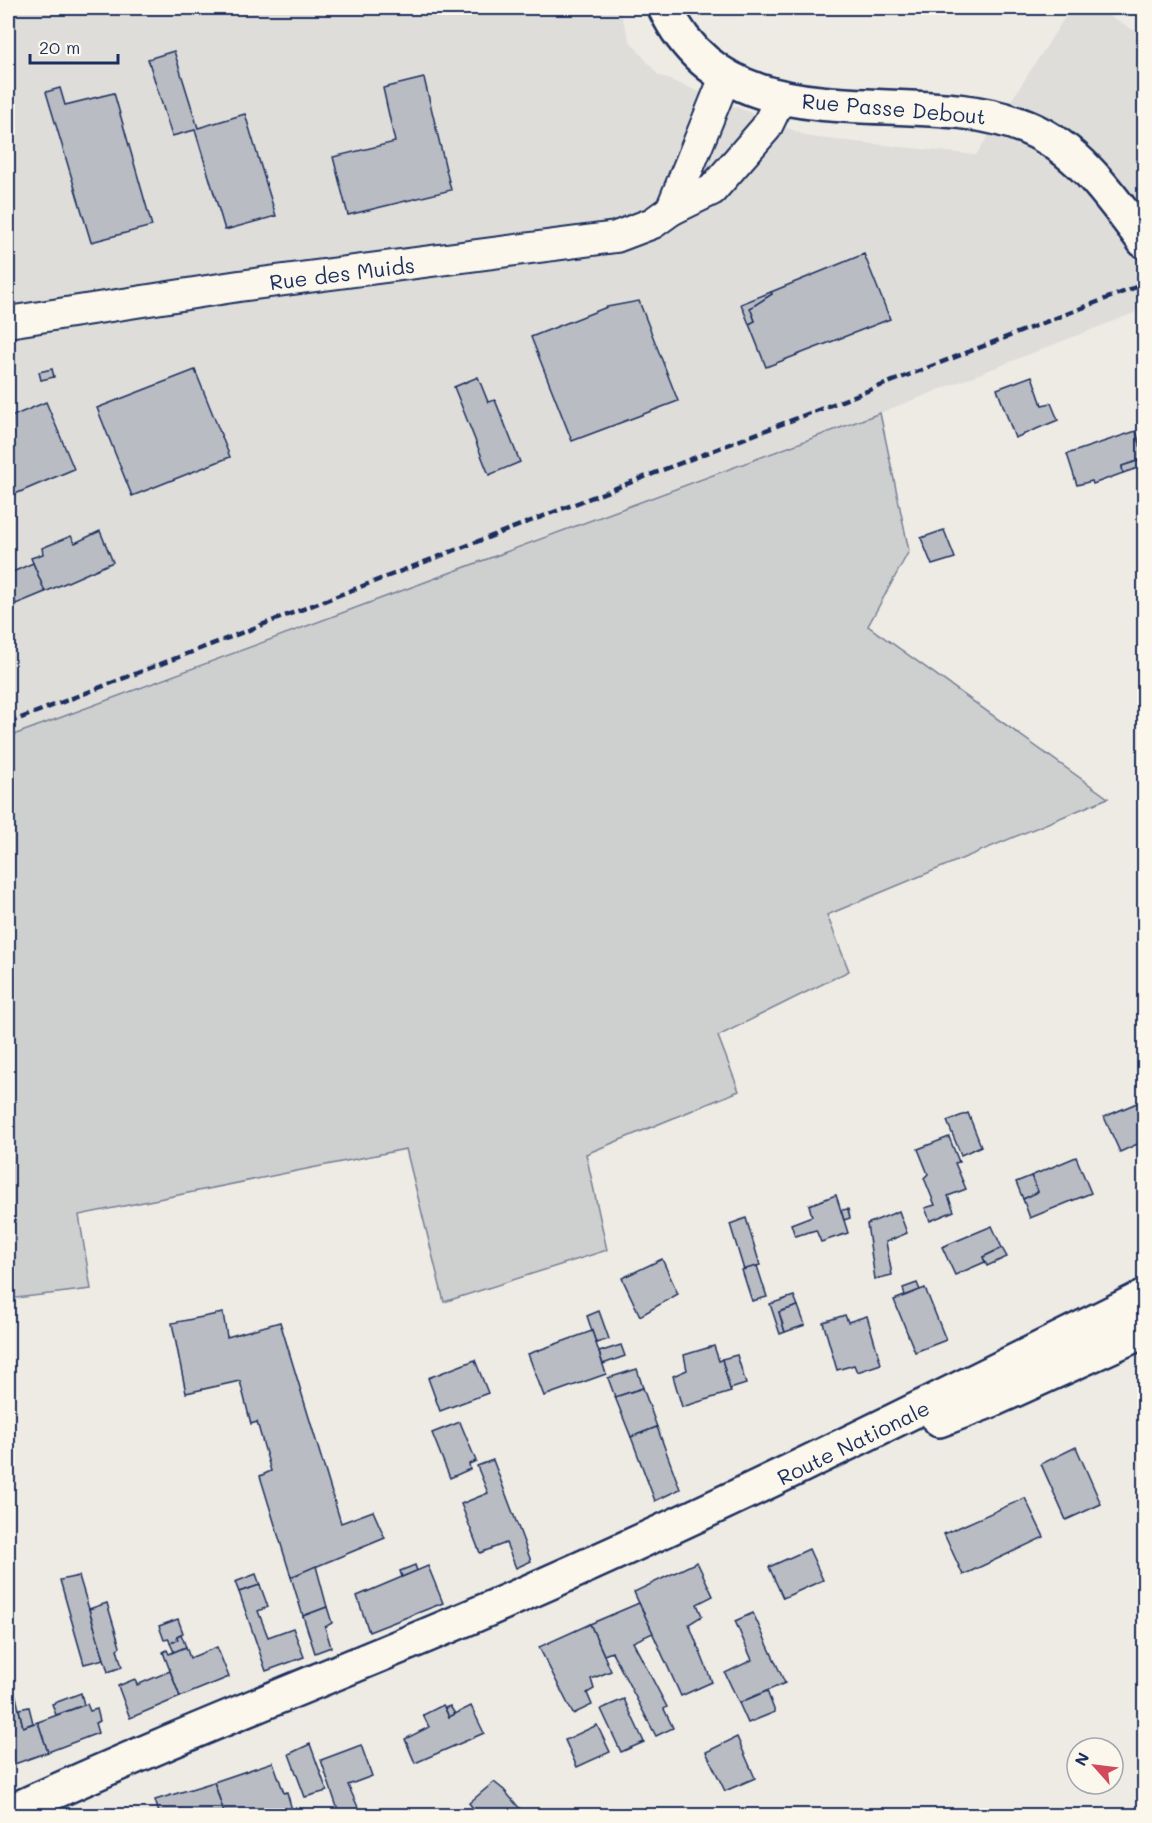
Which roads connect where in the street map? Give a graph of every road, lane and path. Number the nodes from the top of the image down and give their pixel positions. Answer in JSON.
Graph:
{"nodes":[{"id":1,"x":665,"y":8,"type":"edge"},
{"id":2,"x":726,"y":75,"type":"junction"},
{"id":3,"x":781,"y":97,"type":"junction"},
{"id":4,"x":671,"y":210,"type":"junction"},
{"id":5,"x":1144,"y":241,"type":"edge"},
{"id":6,"x":8,"y":322,"type":"edge"},
{"id":7,"x":1144,"y":1297,"type":"edge"},
{"id":8,"x":1144,"y":1330,"type":"edge"},
{"id":9,"x":766,"y":1485,"type":"junction"},
{"id":10,"x":8,"y":1814,"type":"edge"}],
"edges":[{"from":1,"to":2,"type":"main road","name":"Rue Passe Debout"},
{"from":2,"to":3,"type":"main road","name":"Rue Passe Debout"},
{"from":2,"to":4,"type":"street"},
{"from":3,"to":4,"type":"street","name":"Rue des Muids"},
{"from":3,"to":5,"type":"main road","name":"Rue Passe Debout"},
{"from":4,"to":6,"type":"street","name":"Rue des Muids"},
{"from":7,"to":9,"type":"main road","name":"Route Nationale"},
{"from":8,"to":9,"type":"main road","name":"Route Nationale"},
{"from":9,"to":10,"type":"main road"}]}
